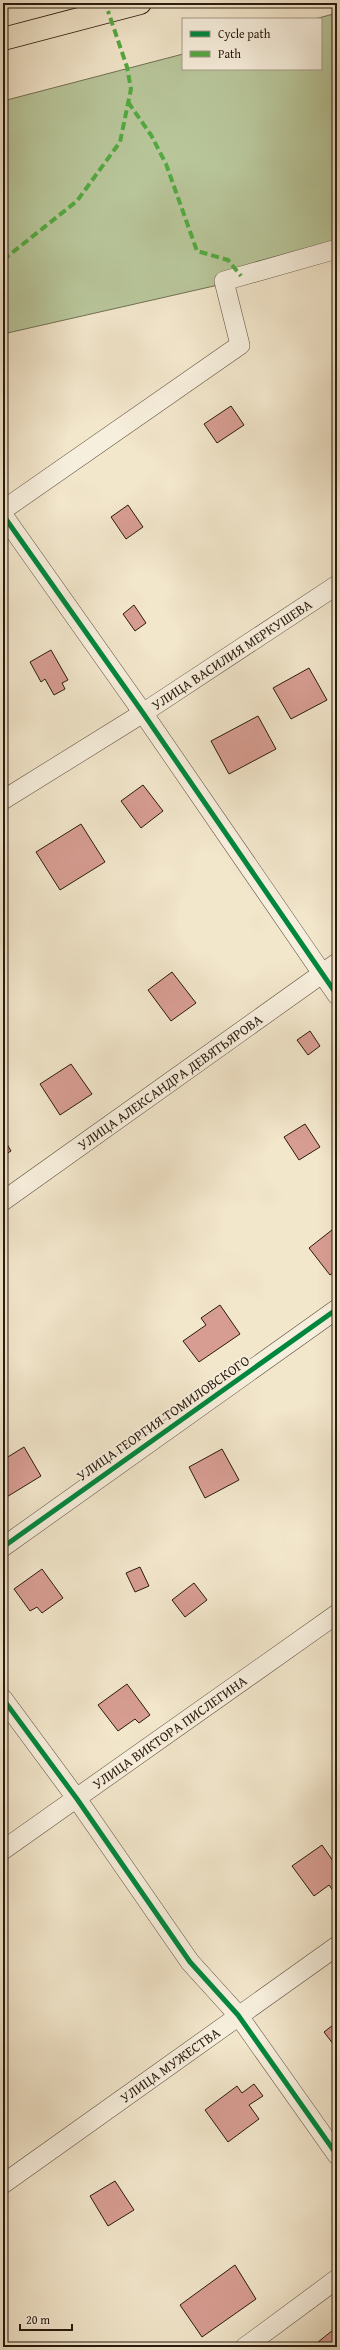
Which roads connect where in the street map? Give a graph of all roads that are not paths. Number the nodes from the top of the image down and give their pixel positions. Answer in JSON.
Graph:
{"nodes":[{"id":1,"x":140,"y":3,"type":"edge"},
{"id":2,"x":3,"y":39,"type":"edge"},
{"id":3,"x":337,"y":249,"type":"edge"},
{"id":4,"x":3,"y":510,"type":"edge"},
{"id":5,"x":3,"y":515,"type":"edge"},
{"id":6,"x":337,"y":585,"type":"edge"},
{"id":7,"x":143,"y":713,"type":"junction"},
{"id":8,"x":3,"y":800,"type":"edge"},
{"id":9,"x":329,"y":969,"type":"edge"},
{"id":10,"x":337,"y":996,"type":"edge"},
{"id":11,"x":3,"y":1202,"type":"edge"},
{"id":12,"x":337,"y":1310,"type":"edge"},
{"id":13,"x":3,"y":1547,"type":"edge"},
{"id":14,"x":337,"y":1614,"type":"edge"},
{"id":15,"x":3,"y":1699,"type":"edge"},
{"id":16,"x":77,"y":1799,"type":"junction"},
{"id":17,"x":3,"y":1850,"type":"edge"},
{"id":18,"x":337,"y":1946,"type":"edge"},
{"id":19,"x":238,"y":2015,"type":"junction"},
{"id":20,"x":337,"y":2154,"type":"edge"},
{"id":21,"x":3,"y":2184,"type":"edge"},
{"id":22,"x":337,"y":2279,"type":"edge"},
{"id":23,"x":245,"y":2347,"type":"edge"}],
"edges":[{"from":1,"to":2,"type":"main road"},
{"from":3,"to":4,"type":"street"},
{"from":5,"to":7,"type":"street"},
{"from":6,"to":7,"type":"street","name":"УЛИЦА ВАСИЛИЯ МЕРКУШЕВА"},
{"from":7,"to":8,"type":"street","name":"УЛИЦА ВАСИЛИЯ МЕРКУШЕВА"},
{"from":7,"to":9,"type":"street"},
{"from":9,"to":10,"type":"street"},
{"from":9,"to":11,"type":"street","name":"УЛИЦА АЛЕКСАНДРА ДЕВЯТЬЯРОВА"},
{"from":12,"to":13,"type":"street","name":"УЛИЦА ГЕОРГИЯ ТОМИЛОВСКОГО"},
{"from":14,"to":16,"type":"street","name":"УЛИЦА ВИКТОРА ПИСЛЕГИНА"},
{"from":15,"to":16,"type":"street"},
{"from":16,"to":17,"type":"street","name":"УЛИЦА ВИКТОРА ПИСЛЕГИНА"},
{"from":16,"to":19,"type":"street"},
{"from":18,"to":19,"type":"street","name":"УЛИЦА МУЖЕСТВА"},
{"from":19,"to":20,"type":"street"},
{"from":19,"to":21,"type":"street","name":"УЛИЦА МУЖЕСТВА"},
{"from":22,"to":23,"type":"street"}]}
